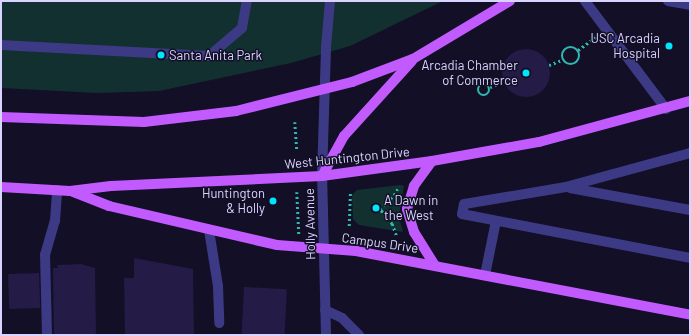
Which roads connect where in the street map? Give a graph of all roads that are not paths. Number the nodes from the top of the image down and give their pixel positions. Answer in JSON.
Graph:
{"nodes":[{"id":1,"x":247,"y":1,"type":"edge"},
{"id":2,"x":330,"y":1,"type":"edge"},
{"id":3,"x":510,"y":1,"type":"edge"},
{"id":4,"x":584,"y":1,"type":"edge"},
{"id":5,"x":668,"y":1,"type":"edge"},
{"id":6,"x":690,"y":5,"type":"edge"},
{"id":7,"x":1,"y":45,"type":"edge"},
{"id":8,"x":413,"y":59,"type":"junction"},
{"id":9,"x":325,"y":89,"type":"junction"},
{"id":10,"x":690,"y":102,"type":"edge"},
{"id":11,"x":666,"y":109,"type":"junction"},
{"id":12,"x":1,"y":117,"type":"edge"},
{"id":13,"x":690,"y":153,"type":"edge"},
{"id":14,"x":432,"y":161,"type":"junction"},
{"id":15,"x":322,"y":176,"type":"junction"},
{"id":16,"x":1,"y":187,"type":"edge"},
{"id":17,"x":566,"y":187,"type":"junction"},
{"id":18,"x":57,"y":190,"type":"junction"},
{"id":19,"x":70,"y":190,"type":"junction"},
{"id":20,"x":690,"y":210,"type":"edge"},
{"id":21,"x":496,"y":221,"type":"junction"},
{"id":22,"x":209,"y":230,"type":"junction"},
{"id":23,"x":323,"y":250,"type":"junction"},
{"id":24,"x":690,"y":258,"type":"edge"},
{"id":25,"x":435,"y":265,"type":"junction"},
{"id":26,"x":485,"y":275,"type":"junction"},
{"id":27,"x":326,"y":310,"type":"junction"},
{"id":28,"x":690,"y":315,"type":"edge"},
{"id":29,"x":219,"y":323,"type":"dead end"},
{"id":30,"x":47,"y":335,"type":"edge"},
{"id":31,"x":326,"y":335,"type":"edge"},
{"id":32,"x":359,"y":335,"type":"edge"}],
"edges":[{"from":1,"to":7,"type":"street"},
{"from":2,"to":9,"type":"street","name":"Holly Avenue"},
{"from":3,"to":8,"type":"main road"},
{"from":4,"to":11,"type":"street"},
{"from":5,"to":6,"type":"street"},
{"from":8,"to":9,"type":"main road"},
{"from":8,"to":15,"type":"main road"},
{"from":9,"to":12,"type":"main road"},
{"from":9,"to":15,"type":"street","name":"Holly Avenue"},
{"from":10,"to":11,"type":"main road","name":"West Huntington Drive"},
{"from":11,"to":14,"type":"main road","name":"West Huntington Drive"},
{"from":13,"to":17,"type":"street"},
{"from":14,"to":15,"type":"main road","name":"West Huntington Drive"},
{"from":14,"to":25,"type":"main road"},
{"from":15,"to":19,"type":"main road","name":"West Huntington Drive"},
{"from":15,"to":23,"type":"street","name":"Holly Avenue"},
{"from":16,"to":18,"type":"main road","name":"West Huntington Drive"},
{"from":17,"to":20,"type":"street"},
{"from":17,"to":21,"type":"street"},
{"from":18,"to":19,"type":"main road","name":"West Huntington Drive"},
{"from":18,"to":30,"type":"street"},
{"from":19,"to":22,"type":"main road","name":"Campus Drive"},
{"from":21,"to":24,"type":"street"},
{"from":21,"to":26,"type":"street"},
{"from":22,"to":23,"type":"main road","name":"Campus Drive"},
{"from":22,"to":29,"type":"street"},
{"from":23,"to":25,"type":"main road","name":"Campus Drive"},
{"from":23,"to":27,"type":"street","name":"Holly Avenue"},
{"from":25,"to":26,"type":"main road","name":"Campus Drive"},
{"from":26,"to":28,"type":"main road","name":"Campus Drive"},
{"from":27,"to":31,"type":"street","name":"Holly Avenue"},
{"from":27,"to":32,"type":"street"}]}
